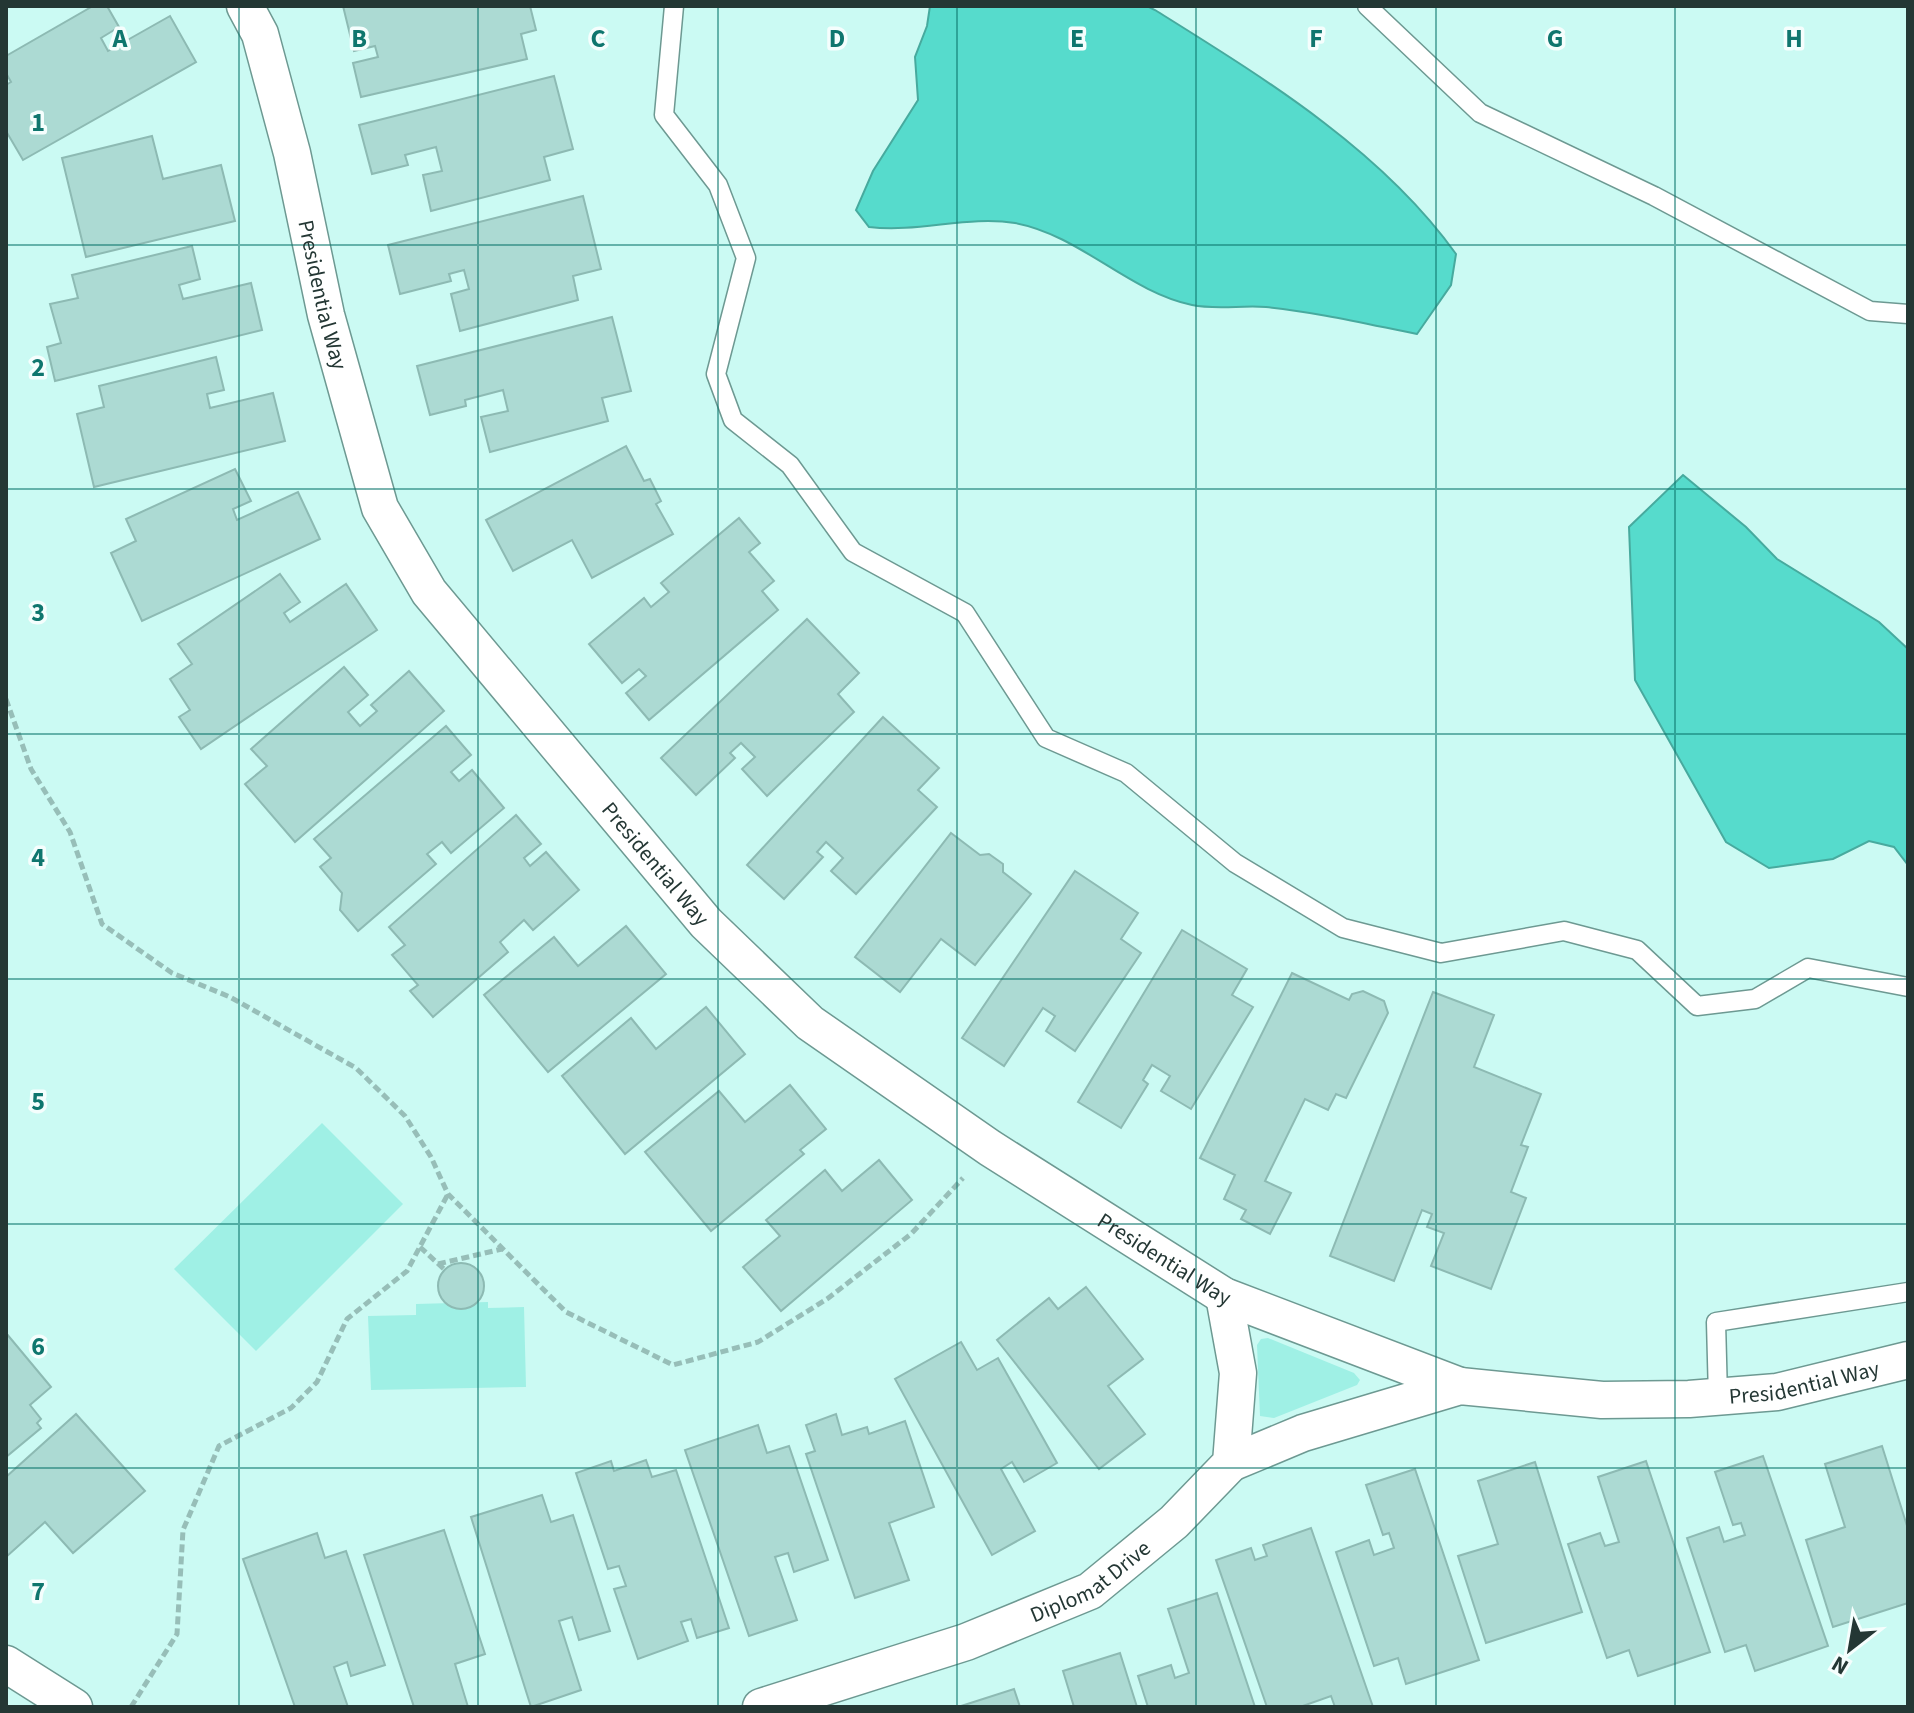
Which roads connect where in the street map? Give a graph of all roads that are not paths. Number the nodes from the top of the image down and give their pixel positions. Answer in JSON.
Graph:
{"nodes":[{"id":1,"x":245,"y":6,"type":"edge"},
{"id":2,"x":674,"y":6,"type":"edge"},
{"id":3,"x":1367,"y":6,"type":"edge"},
{"id":4,"x":1908,"y":314,"type":"edge"},
{"id":5,"x":1908,"y":987,"type":"edge"},
{"id":6,"x":1908,"y":1292,"type":"edge"},
{"id":7,"x":1224,"y":1296,"type":"junction"},
{"id":8,"x":1908,"y":1360,"type":"edge"},
{"id":9,"x":1460,"y":1386,"type":"junction"},
{"id":10,"x":1718,"y":1397,"type":"junction"},
{"id":11,"x":1231,"y":1463,"type":"junction"},
{"id":12,"x":6,"y":1664,"type":"edge"},
{"id":13,"x":74,"y":1707,"type":"edge"},
{"id":14,"x":761,"y":1707,"type":"edge"}],
"edges":[{"from":1,"to":7,"type":"street","name":"Presidential Way"},
{"from":2,"to":5,"type":"lane"},
{"from":3,"to":4,"type":"lane"},
{"from":6,"to":10,"type":"lane"},
{"from":7,"to":9,"type":"street","name":"Presidential Way"},
{"from":7,"to":11,"type":"street"},
{"from":8,"to":10,"type":"street","name":"Presidential Way"},
{"from":9,"to":10,"type":"street","name":"Presidential Way"},
{"from":9,"to":11,"type":"street","name":"Presidential Way"},
{"from":11,"to":14,"type":"street","name":"Diplomat Drive"},
{"from":12,"to":13,"type":"street"}]}
